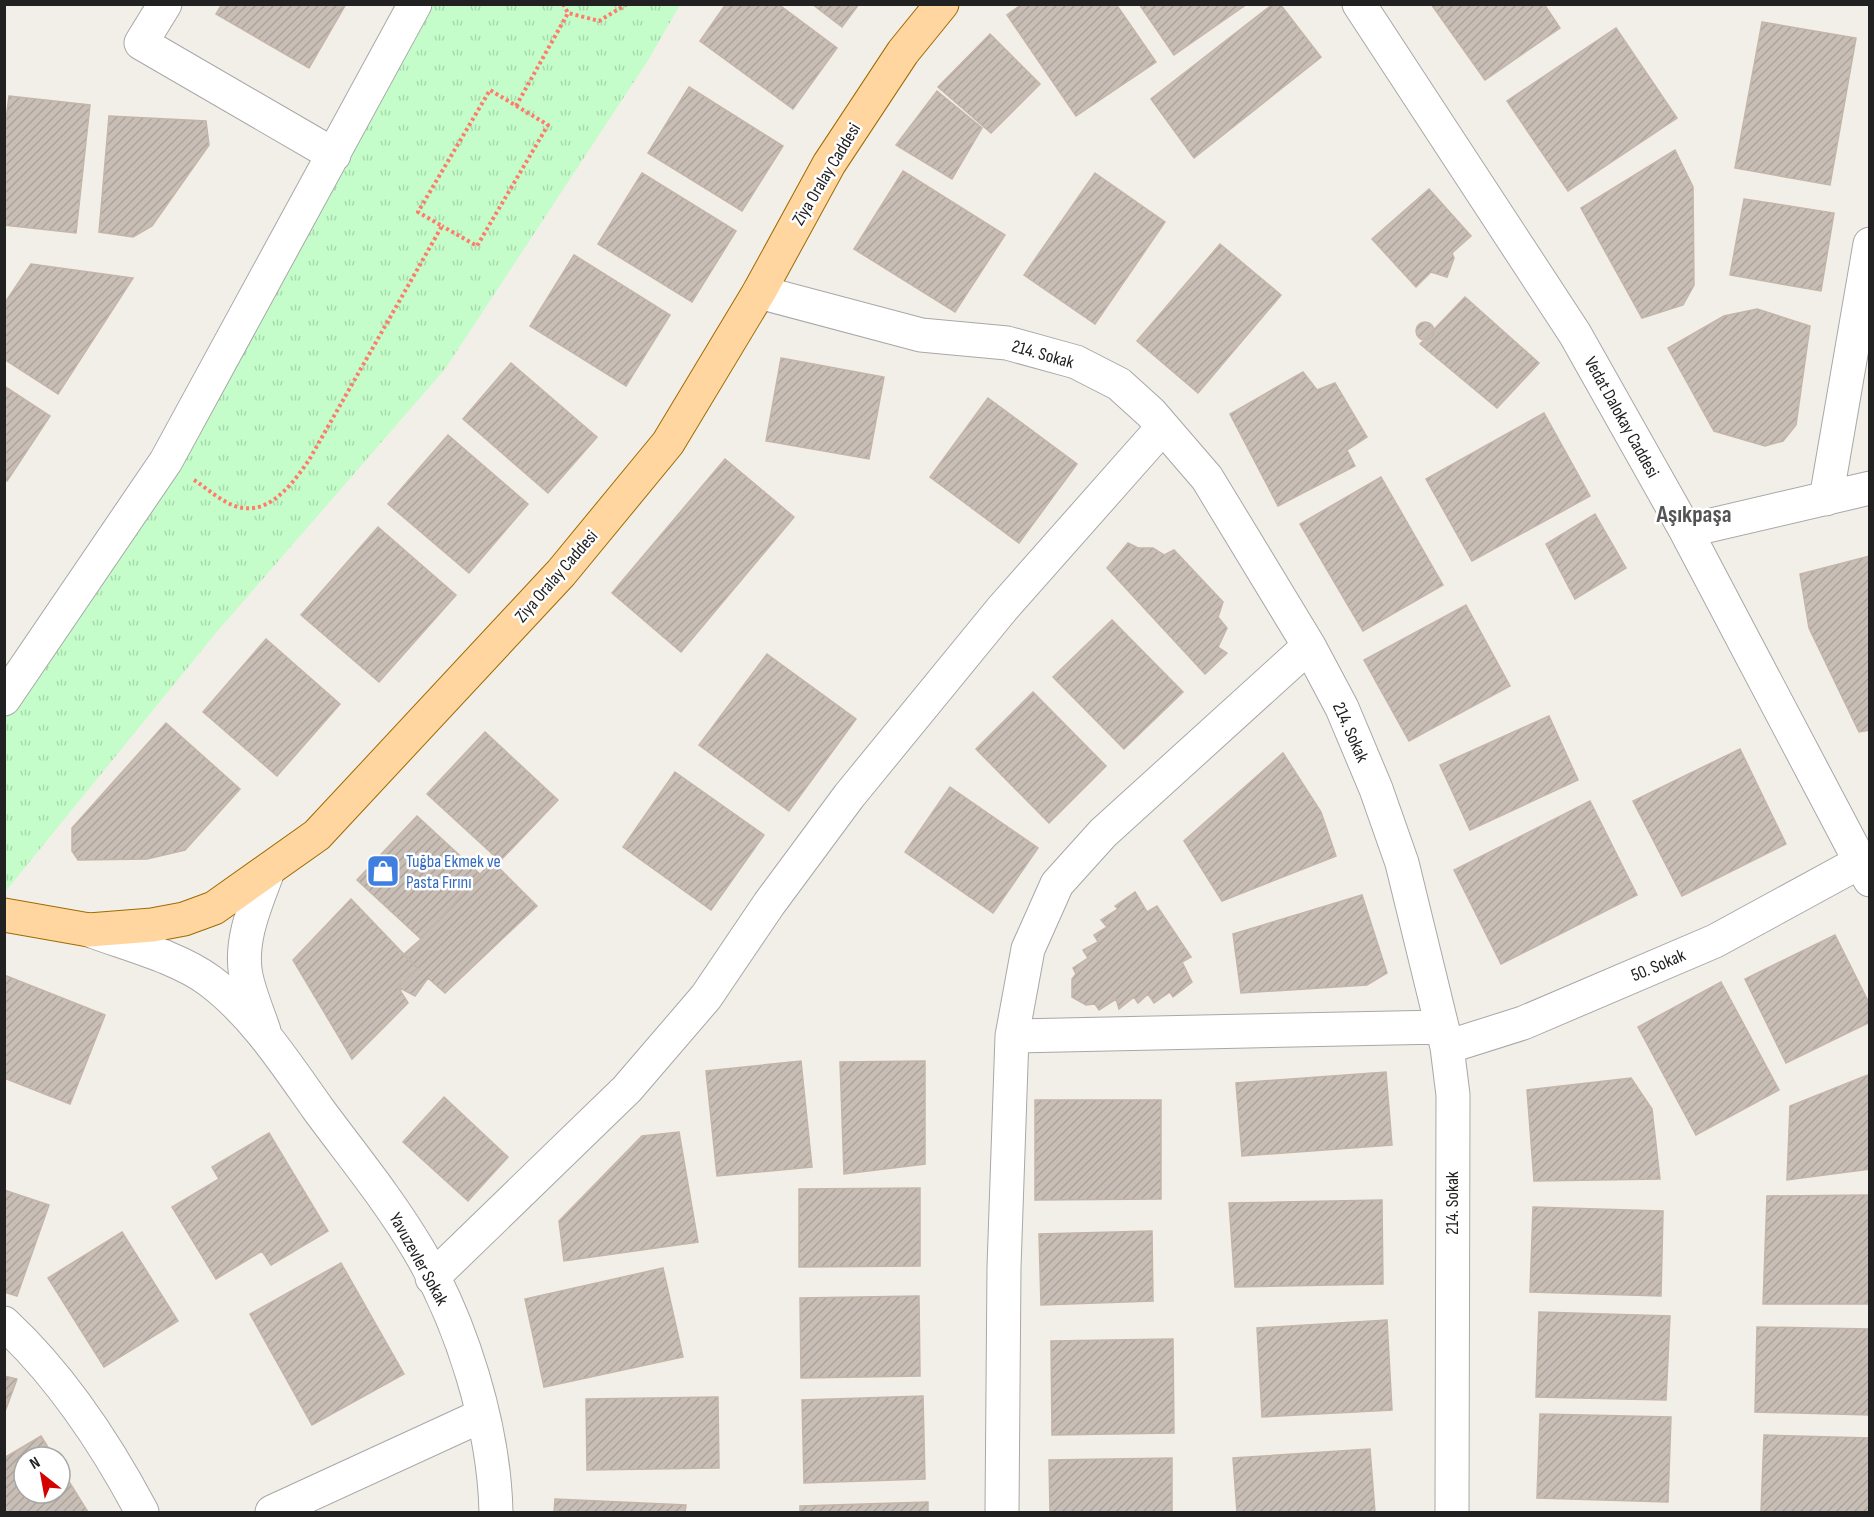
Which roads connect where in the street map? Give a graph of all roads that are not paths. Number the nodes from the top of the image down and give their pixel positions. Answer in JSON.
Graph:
{"nodes":[{"id":1,"x":165,"y":4,"type":"edge"},
{"id":2,"x":415,"y":4,"type":"edge"},
{"id":3,"x":942,"y":4,"type":"edge"},
{"id":4,"x":1359,"y":4,"type":"edge"},
{"id":5,"x":334,"y":155,"type":"junction"},
{"id":6,"x":1869,"y":244,"type":"edge"},
{"id":7,"x":759,"y":292,"type":"junction"},
{"id":8,"x":1163,"y":427,"type":"junction"},
{"id":9,"x":1869,"y":488,"type":"edge"},
{"id":10,"x":1826,"y":499,"type":"junction"},
{"id":11,"x":1686,"y":531,"type":"junction"},
{"id":12,"x":1309,"y":646,"type":"junction"},
{"id":13,"x":4,"y":699,"type":"edge"},
{"id":14,"x":268,"y":871,"type":"junction"},
{"id":15,"x":1865,"y":871,"type":"edge"},
{"id":16,"x":4,"y":915,"type":"edge"},
{"id":17,"x":89,"y":930,"type":"junction"},
{"id":18,"x":1012,"y":1036,"type":"junction"},
{"id":19,"x":1444,"y":1037,"type":"junction"},
{"id":20,"x":266,"y":1038,"type":"junction"},
{"id":21,"x":432,"y":1278,"type":"junction"},
{"id":22,"x":4,"y":1323,"type":"edge"},
{"id":23,"x":483,"y":1415,"type":"junction"},
{"id":24,"x":142,"y":1512,"type":"edge"},
{"id":25,"x":272,"y":1512,"type":"edge"},
{"id":26,"x":496,"y":1512,"type":"edge"},
{"id":27,"x":1002,"y":1512,"type":"edge"},
{"id":28,"x":1452,"y":1512,"type":"edge"}],
"edges":[{"from":1,"to":5,"type":"street"},
{"from":2,"to":5,"type":"street"},
{"from":3,"to":7,"type":"main road","name":"Ziya Oralay Caddesi"},
{"from":4,"to":11,"type":"street","name":"Vedat Dalokay Caddesi"},
{"from":5,"to":13,"type":"street"},
{"from":6,"to":10,"type":"street"},
{"from":7,"to":8,"type":"street","name":"214. Sokak"},
{"from":7,"to":14,"type":"main road","name":"Ziya Oralay Caddesi"},
{"from":8,"to":12,"type":"street","name":"214. Sokak"},
{"from":8,"to":21,"type":"street"},
{"from":9,"to":10,"type":"street"},
{"from":10,"to":11,"type":"street"},
{"from":11,"to":15,"type":"street","name":"Vedat Dalokay Caddesi"},
{"from":12,"to":18,"type":"street"},
{"from":12,"to":19,"type":"street","name":"214. Sokak"},
{"from":14,"to":17,"type":"main road","name":"Ziya Oralay Caddesi"},
{"from":14,"to":20,"type":"street"},
{"from":15,"to":19,"type":"street","name":"50. Sokak"},
{"from":16,"to":17,"type":"main road","name":"Ziya Oralay Caddesi"},
{"from":17,"to":20,"type":"street"},
{"from":18,"to":19,"type":"street","name":"50. Sokak"},
{"from":18,"to":27,"type":"street"},
{"from":19,"to":28,"type":"street","name":"214. Sokak"},
{"from":20,"to":21,"type":"street","name":"Yavuzevler Sokak"},
{"from":21,"to":23,"type":"street","name":"Yavuzevler Sokak"},
{"from":22,"to":24,"type":"street"},
{"from":23,"to":25,"type":"street"},
{"from":23,"to":26,"type":"street","name":"Yavuzevler Sokak"}]}
